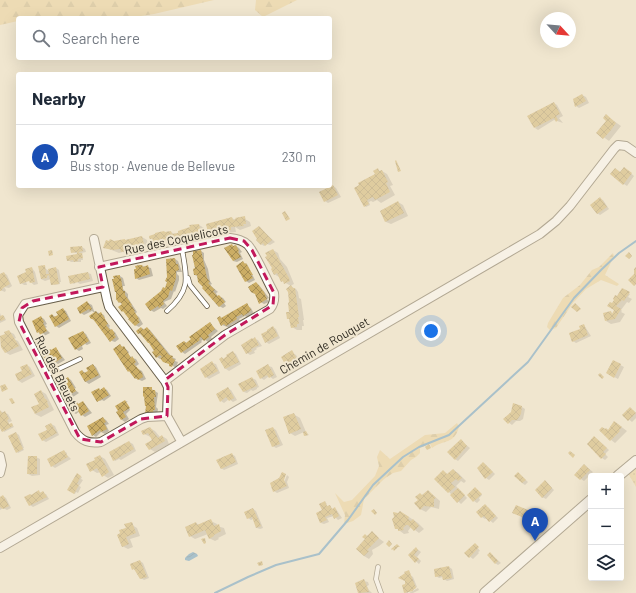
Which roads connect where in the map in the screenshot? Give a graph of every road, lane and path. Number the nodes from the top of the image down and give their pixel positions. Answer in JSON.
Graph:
{"nodes":[{"id":1,"x":636,"y":154,"type":"edge"},
{"id":2,"x":94,"y":239,"type":"dead end"},
{"id":3,"x":182,"y":249,"type":"junction"},
{"id":4,"x":99,"y":267,"type":"junction"},
{"id":5,"x":186,"y":272,"type":"junction"},
{"id":6,"x":103,"y":287,"type":"junction"},
{"id":7,"x":207,"y":306,"type":"dead end"},
{"id":8,"x":167,"y":311,"type":"dead end"},
{"id":9,"x":80,"y":359,"type":"dead end"},
{"id":10,"x":45,"y":375,"type":"junction"},
{"id":11,"x":165,"y":381,"type":"junction"},
{"id":12,"x":167,"y":416,"type":"junction"},
{"id":13,"x":181,"y":442,"type":"junction"},
{"id":14,"x":0,"y":456,"type":"edge"},
{"id":15,"x":636,"y":460,"type":"edge"},
{"id":16,"x":0,"y":473,"type":"edge"},
{"id":17,"x":621,"y":473,"type":"edge"},
{"id":18,"x":588,"y":503,"type":"edge"},
{"id":19,"x":0,"y":548,"type":"edge"},
{"id":20,"x":378,"y":567,"type":"dead end"},
{"id":21,"x":381,"y":593,"type":"edge"},
{"id":22,"x":485,"y":593,"type":"edge"}],
"edges":[{"from":1,"to":13,"type":"street","name":"Chemin de Rouquet"},
{"from":2,"to":4,"type":"street"},
{"from":3,"to":4,"type":"street","name":"Rue des Coquelicots"},
{"from":3,"to":5,"type":"lane"},
{"from":3,"to":11,"type":"street","name":"Rue des Coquelicots"},
{"from":4,"to":6,"type":"street"},
{"from":5,"to":7,"type":"lane"},
{"from":5,"to":8,"type":"lane"},
{"from":6,"to":10,"type":"street","name":"Rue des Bleuets"},
{"from":6,"to":11,"type":"street"},
{"from":9,"to":10,"type":"lane"},
{"from":10,"to":12,"type":"street","name":"Rue des Bleuets"},
{"from":11,"to":12,"type":"street"},
{"from":12,"to":13,"type":"street"},
{"from":13,"to":19,"type":"street","name":"Chemin de Rouquet"},
{"from":14,"to":16,"type":"street"},
{"from":15,"to":17,"type":"street"},
{"from":18,"to":22,"type":"street"},
{"from":20,"to":21,"type":"lane"}]}
